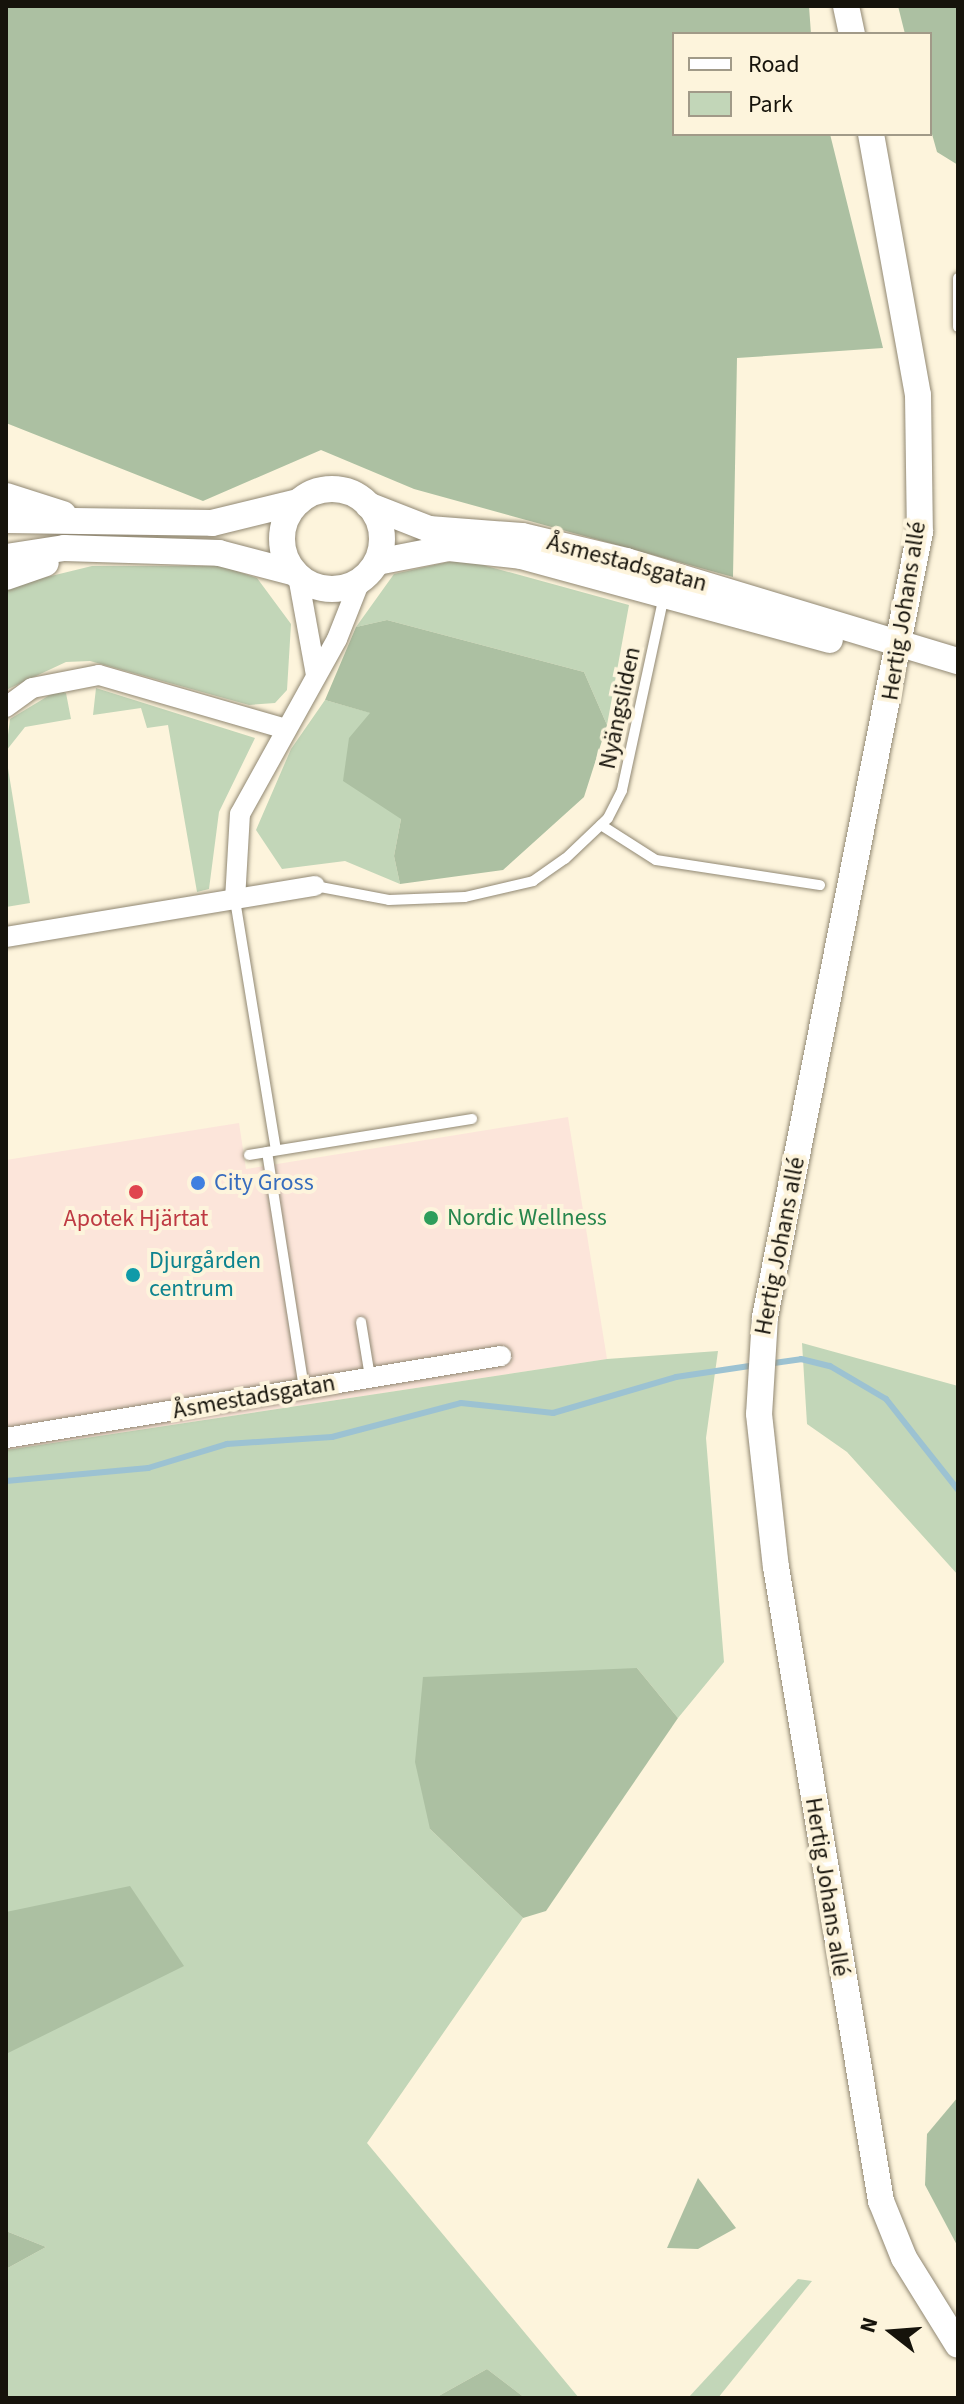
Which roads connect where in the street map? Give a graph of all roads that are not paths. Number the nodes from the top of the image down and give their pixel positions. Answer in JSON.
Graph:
{"nodes":[{"id":1,"x":846,"y":6,"type":"edge"},
{"id":2,"x":852,"y":32,"type":"edge"},
{"id":3,"x":871,"y":136,"type":"edge"},
{"id":4,"x":958,"y":278,"type":"edge"},
{"id":5,"x":958,"y":327,"type":"edge"},
{"id":6,"x":6,"y":496,"type":"edge"},
{"id":7,"x":298,"y":502,"type":"junction"},
{"id":8,"x":368,"y":505,"type":"junction"},
{"id":9,"x":6,"y":520,"type":"edge"},
{"id":10,"x":86,"y":521,"type":"junction"},
{"id":11,"x":109,"y":552,"type":"junction"},
{"id":12,"x":6,"y":557,"type":"edge"},
{"id":13,"x":368,"y":571,"type":"junction"},
{"id":14,"x":296,"y":574,"type":"junction"},
{"id":15,"x":6,"y":577,"type":"edge"},
{"id":16,"x":667,"y":583,"type":"junction"},
{"id":17,"x":891,"y":646,"type":"junction"},
{"id":18,"x":958,"y":661,"type":"edge"},
{"id":19,"x":316,"y":675,"type":"junction"},
{"id":20,"x":6,"y":707,"type":"edge"},
{"id":21,"x":286,"y":729,"type":"junction"},
{"id":22,"x":601,"y":825,"type":"junction"},
{"id":23,"x":820,"y":885,"type":"dead end"},
{"id":24,"x":315,"y":886,"type":"joint"},
{"id":25,"x":235,"y":900,"type":"junction"},
{"id":26,"x":6,"y":937,"type":"edge"},
{"id":27,"x":472,"y":1119,"type":"dead end"},
{"id":28,"x":272,"y":1151,"type":"junction"},
{"id":29,"x":249,"y":1155,"type":"dead end"},
{"id":30,"x":361,"y":1322,"type":"dead end"},
{"id":31,"x":501,"y":1356,"type":"dead end"},
{"id":32,"x":370,"y":1377,"type":"junction"},
{"id":33,"x":304,"y":1389,"type":"junction"},
{"id":34,"x":6,"y":1438,"type":"edge"},
{"id":35,"x":958,"y":2345,"type":"edge"}],
"edges":[{"from":1,"to":2,"type":"street"},
{"from":3,"to":17,"type":"street","name":"Hertig Johans allé"},
{"from":4,"to":5,"type":"lane"},
{"from":6,"to":10,"type":"street"},
{"from":7,"to":8,"type":"street"},
{"from":7,"to":10,"type":"street"},
{"from":7,"to":14,"type":"street"},
{"from":8,"to":13,"type":"street"},
{"from":8,"to":16,"type":"street","name":"Åsmestadsgatan"},
{"from":9,"to":10,"type":"street"},
{"from":11,"to":12,"type":"street"},
{"from":11,"to":14,"type":"street"},
{"from":11,"to":15,"type":"street"},
{"from":13,"to":14,"type":"street"},
{"from":13,"to":16,"type":"street","name":"Åsmestadsgatan"},
{"from":13,"to":19,"type":"street"},
{"from":14,"to":19,"type":"street"},
{"from":16,"to":17,"type":"street","name":"Åsmestadsgatan"},
{"from":16,"to":22,"type":"lane","name":"Nyängsliden"},
{"from":17,"to":18,"type":"street","name":"Åsmestadsgatan"},
{"from":17,"to":35,"type":"street","name":"Hertig Johans allé"},
{"from":19,"to":21,"type":"street"},
{"from":20,"to":21,"type":"street"},
{"from":21,"to":25,"type":"street"},
{"from":22,"to":23,"type":"lane"},
{"from":22,"to":24,"type":"lane","name":"Nyängsliden"},
{"from":24,"to":25,"type":"street"},
{"from":25,"to":26,"type":"street"},
{"from":25,"to":28,"type":"lane"},
{"from":27,"to":28,"type":"lane"},
{"from":28,"to":29,"type":"lane"},
{"from":28,"to":33,"type":"lane"},
{"from":30,"to":32,"type":"lane"},
{"from":31,"to":32,"type":"street","name":"Åsmestadsgatan"},
{"from":32,"to":33,"type":"street","name":"Åsmestadsgatan"},
{"from":33,"to":34,"type":"street","name":"Åsmestadsgatan"}]}
